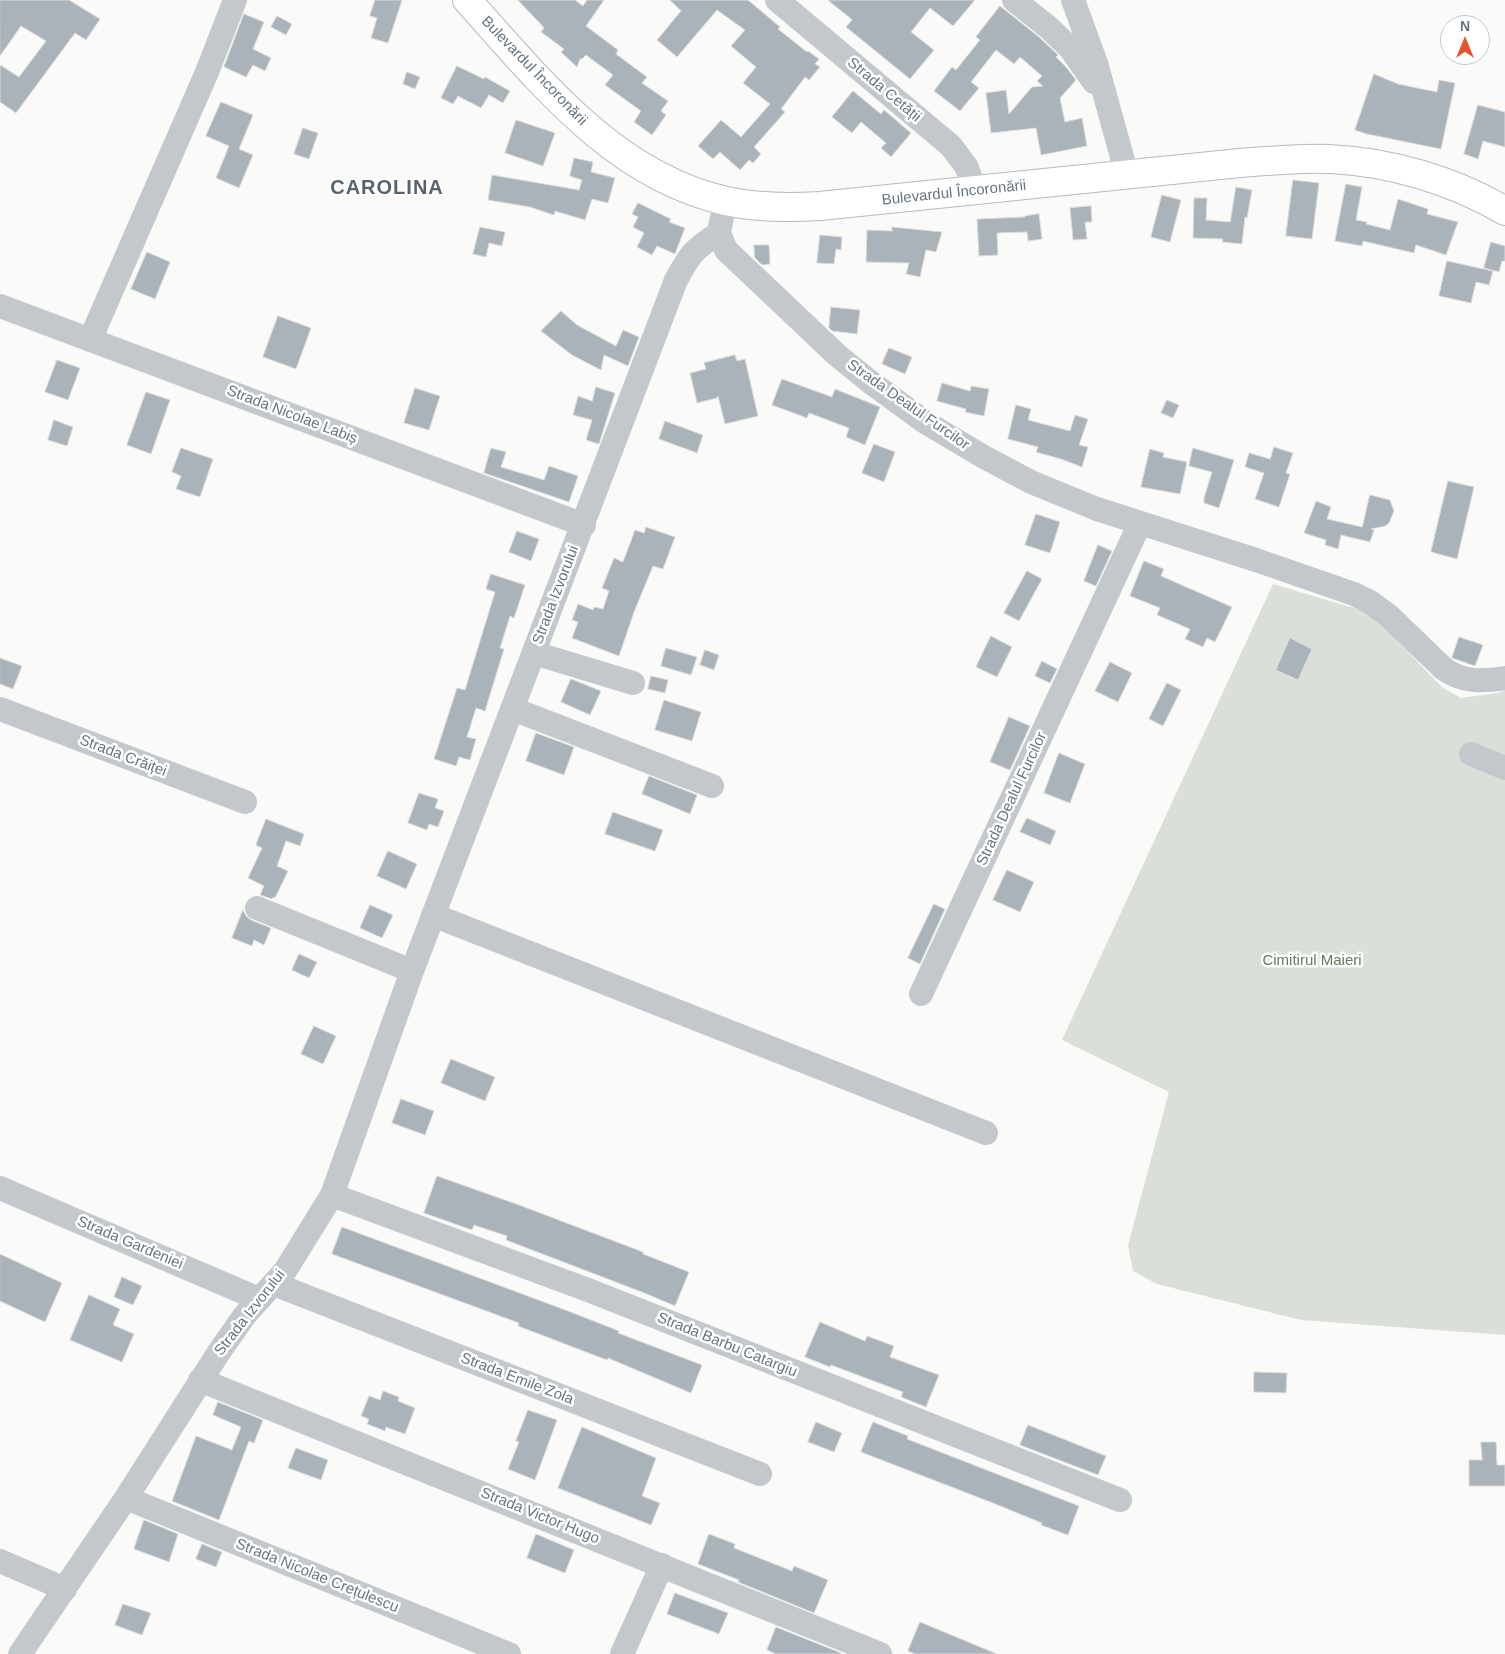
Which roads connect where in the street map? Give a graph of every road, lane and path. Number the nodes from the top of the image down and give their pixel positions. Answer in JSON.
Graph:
{"nodes":[{"id":1,"x":234,"y":0,"type":"edge"},
{"id":2,"x":467,"y":0,"type":"edge"},
{"id":3,"x":777,"y":0,"type":"edge"},
{"id":4,"x":1014,"y":0,"type":"edge"},
{"id":5,"x":1073,"y":0,"type":"edge"},
{"id":6,"x":1106,"y":100,"type":"junction"},
{"id":7,"x":1127,"y":175,"type":"junction"},
{"id":8,"x":976,"y":191,"type":"junction"},
{"id":9,"x":725,"y":201,"type":"junction"},
{"id":10,"x":1505,"y":211,"type":"edge"},
{"id":11,"x":719,"y":234,"type":"junction"},
{"id":12,"x":0,"y":306,"type":"edge"},
{"id":13,"x":90,"y":340,"type":"junction"},
{"id":14,"x":1140,"y":523,"type":"junction"},
{"id":15,"x":584,"y":525,"type":"junction"},
{"id":16,"x":534,"y":653,"type":"junction"},
{"id":17,"x":1505,"y":678,"type":"edge"},
{"id":18,"x":633,"y":683,"type":"dead end"},
{"id":19,"x":0,"y":709,"type":"edge"},
{"id":20,"x":513,"y":709,"type":"junction"},
{"id":21,"x":1471,"y":754,"type":"dead end"},
{"id":22,"x":1505,"y":768,"type":"edge"},
{"id":23,"x":712,"y":786,"type":"dead end"},
{"id":24,"x":245,"y":802,"type":"dead end"},
{"id":25,"x":257,"y":908,"type":"dead end"},
{"id":26,"x":433,"y":914,"type":"junction"},
{"id":27,"x":412,"y":971,"type":"junction"},
{"id":28,"x":921,"y":994,"type":"dead end"},
{"id":29,"x":986,"y":1134,"type":"dead end"},
{"id":30,"x":0,"y":1188,"type":"edge"},
{"id":31,"x":332,"y":1195,"type":"junction"},
{"id":32,"x":266,"y":1291,"type":"junction"},
{"id":33,"x":200,"y":1380,"type":"junction"},
{"id":34,"x":760,"y":1474,"type":"dead end"},
{"id":35,"x":126,"y":1498,"type":"junction"},
{"id":36,"x":1120,"y":1500,"type":"dead end"},
{"id":37,"x":0,"y":1561,"type":"edge"},
{"id":38,"x":662,"y":1565,"type":"junction"},
{"id":39,"x":65,"y":1589,"type":"junction"},
{"id":40,"x":20,"y":1654,"type":"edge"},
{"id":41,"x":509,"y":1654,"type":"edge"},
{"id":42,"x":622,"y":1654,"type":"edge"},
{"id":43,"x":880,"y":1654,"type":"edge"}],
"edges":[{"from":1,"to":13,"type":"street"},
{"from":2,"to":9,"type":"main road","name":"Bulevardul Încoronării"},
{"from":3,"to":8,"type":"street","name":"Strada Cetății"},
{"from":4,"to":6,"type":"street"},
{"from":5,"to":6,"type":"street"},
{"from":6,"to":7,"type":"street"},
{"from":7,"to":8,"type":"main road","name":"Bulevardul Încoronării"},
{"from":7,"to":10,"type":"main road","name":"Bulevardul Încoronării"},
{"from":8,"to":9,"type":"main road","name":"Bulevardul Încoronării"},
{"from":9,"to":11,"type":"street"},
{"from":11,"to":14,"type":"street","name":"Strada Dealul Furcilor"},
{"from":11,"to":15,"type":"street","name":"Strada Izvorului"},
{"from":12,"to":13,"type":"street","name":"Strada Nicolae Labiș"},
{"from":13,"to":15,"type":"street","name":"Strada Nicolae Labiș"},
{"from":14,"to":17,"type":"street","name":"Strada Dealul Furcilor"},
{"from":14,"to":28,"type":"street","name":"Strada Dealul Furcilor"},
{"from":15,"to":16,"type":"street","name":"Strada Izvorului"},
{"from":16,"to":18,"type":"street"},
{"from":16,"to":20,"type":"street","name":"Strada Izvorului"},
{"from":19,"to":24,"type":"street","name":"Strada Crăiței"},
{"from":20,"to":23,"type":"street"},
{"from":20,"to":26,"type":"street","name":"Strada Izvorului"},
{"from":21,"to":22,"type":"street"},
{"from":25,"to":27,"type":"street"},
{"from":26,"to":27,"type":"street","name":"Strada Izvorului"},
{"from":26,"to":29,"type":"street"},
{"from":27,"to":31,"type":"street","name":"Strada Izvorului"},
{"from":30,"to":32,"type":"street","name":"Strada Gardeniei"},
{"from":31,"to":32,"type":"street","name":"Strada Izvorului"},
{"from":31,"to":36,"type":"street","name":"Strada Barbu Catargiu"},
{"from":32,"to":33,"type":"street","name":"Strada Izvorului"},
{"from":32,"to":34,"type":"street","name":"Strada Emile Zola"},
{"from":33,"to":35,"type":"street","name":"Strada Izvorului"},
{"from":33,"to":38,"type":"street","name":"Strada Victor Hugo"},
{"from":35,"to":39,"type":"street","name":"Strada Izvorului"},
{"from":35,"to":41,"type":"street","name":"Strada Nicolae Crețulescu"},
{"from":37,"to":39,"type":"street"},
{"from":38,"to":42,"type":"street"},
{"from":38,"to":43,"type":"street","name":"Strada Victor Hugo"},
{"from":39,"to":40,"type":"street","name":"Strada Izvorului"}]}
